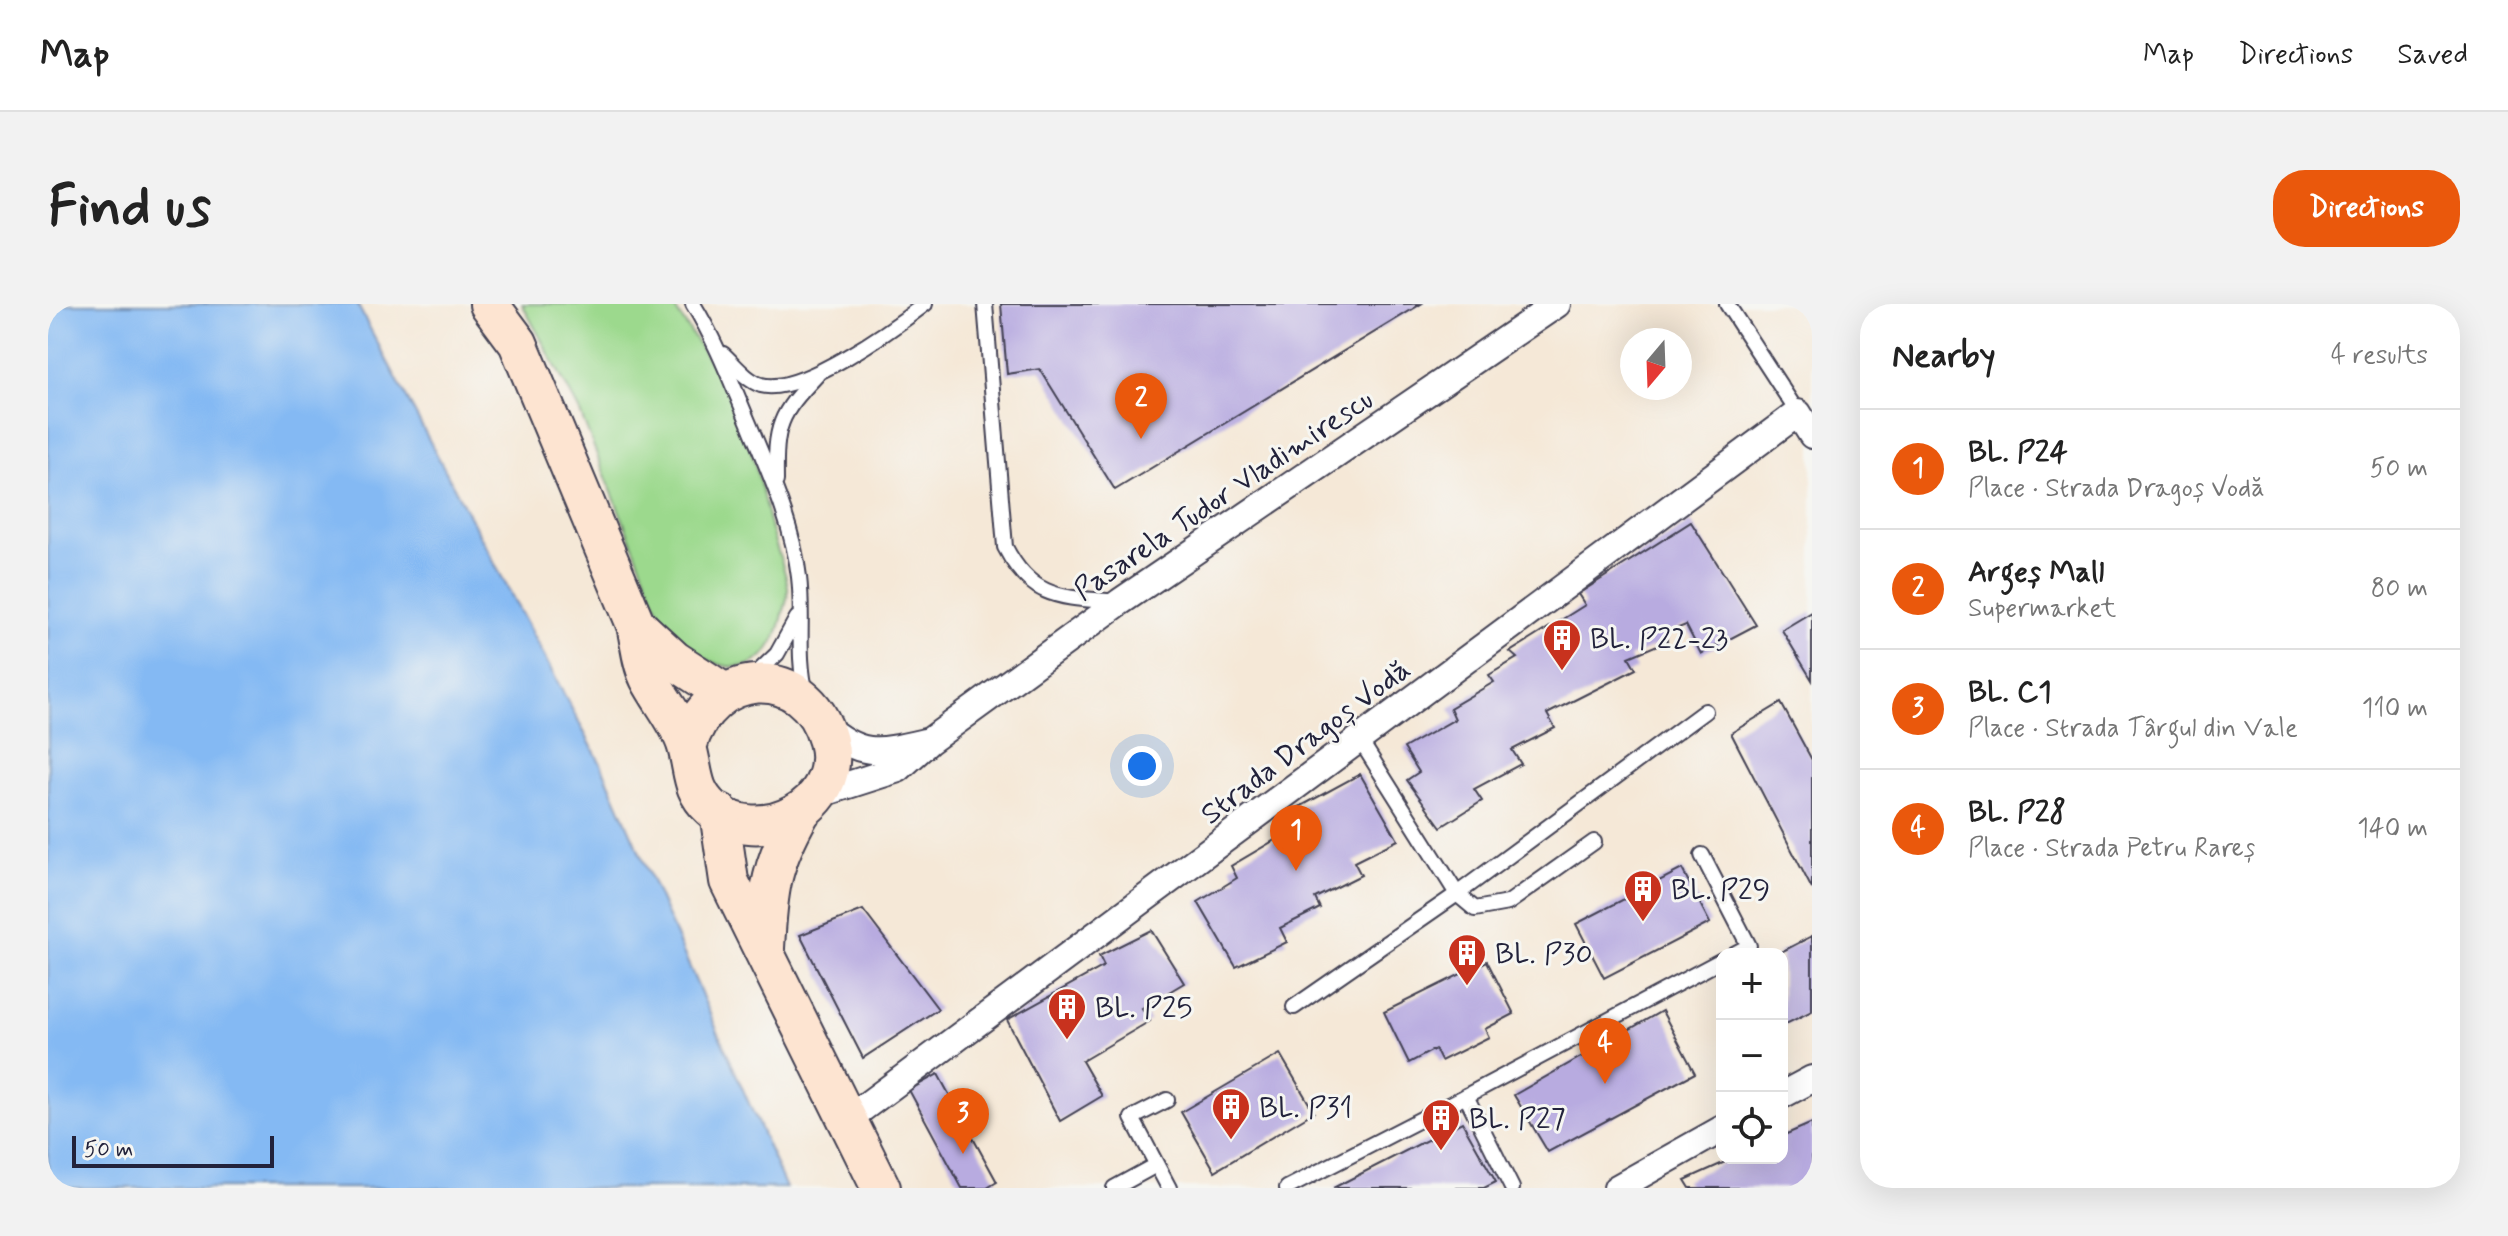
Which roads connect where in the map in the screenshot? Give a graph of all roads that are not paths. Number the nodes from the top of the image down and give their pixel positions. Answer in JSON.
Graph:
{"nodes":[{"id":1,"x":489,"y":304,"type":"edge"},
{"id":2,"x":693,"y":304,"type":"edge"},
{"id":3,"x":925,"y":304,"type":"edge"},
{"id":4,"x":985,"y":304,"type":"edge"},
{"id":5,"x":1557,"y":304,"type":"edge"},
{"id":6,"x":1727,"y":304,"type":"edge"},
{"id":7,"x":722,"y":353,"type":"junction"},
{"id":8,"x":820,"y":372,"type":"junction"},
{"id":9,"x":1805,"y":424,"type":"edge"},
{"id":10,"x":776,"y":490,"type":"junction"},
{"id":11,"x":1120,"y":602,"type":"junction"},
{"id":12,"x":800,"y":614,"type":"junction"},
{"id":13,"x":636,"y":625,"type":"junction"},
{"id":14,"x":734,"y":688,"type":"junction"},
{"id":15,"x":1705,"y":711,"type":"dead end"},
{"id":16,"x":816,"y":715,"type":"junction"},
{"id":17,"x":1360,"y":740,"type":"junction"},
{"id":18,"x":928,"y":742,"type":"junction"},
{"id":19,"x":687,"y":747,"type":"junction"},
{"id":20,"x":808,"y":804,"type":"junction"},
{"id":21,"x":719,"y":812,"type":"junction"},
{"id":22,"x":1594,"y":842,"type":"dead end"},
{"id":23,"x":1702,"y":855,"type":"dead end"},
{"id":24,"x":1457,"y":894,"type":"junction"},
{"id":25,"x":1745,"y":948,"type":"edge"},
{"id":26,"x":765,"y":951,"type":"junction"},
{"id":27,"x":1716,"y":963,"type":"edge"},
{"id":28,"x":1294,"y":1007,"type":"dead end"},
{"id":29,"x":1812,"y":1079,"type":"edge"},
{"id":30,"x":1788,"y":1092,"type":"edge"},
{"id":31,"x":1466,"y":1096,"type":"junction"},
{"id":32,"x":1167,"y":1100,"type":"dead end"},
{"id":33,"x":848,"y":1119,"type":"junction"},
{"id":34,"x":1716,"y":1133,"type":"edge"},
{"id":35,"x":1156,"y":1165,"type":"junction"},
{"id":36,"x":1643,"y":1182,"type":"edge"},
{"id":37,"x":881,"y":1188,"type":"edge"},
{"id":38,"x":1114,"y":1188,"type":"edge"},
{"id":39,"x":1169,"y":1188,"type":"edge"},
{"id":40,"x":1287,"y":1188,"type":"edge"},
{"id":41,"x":1512,"y":1188,"type":"edge"},
{"id":42,"x":1617,"y":1188,"type":"edge"}],
"edges":[{"from":1,"to":13,"type":"street"},
{"from":2,"to":7,"type":"lane"},
{"from":3,"to":8,"type":"lane"},
{"from":4,"to":11,"type":"lane"},
{"from":5,"to":11,"type":"street","name":"Pasarela Tudor Vladimirescu"},
{"from":6,"to":9,"type":"lane"},
{"from":7,"to":8,"type":"lane"},
{"from":7,"to":10,"type":"lane"},
{"from":8,"to":10,"type":"lane"},
{"from":9,"to":17,"type":"street","name":"Strada Dragoș Vodă"},
{"from":10,"to":12,"type":"lane"},
{"from":11,"to":18,"type":"street","name":"Pasarela Tudor Vladimirescu"},
{"from":12,"to":14,"type":"lane"},
{"from":12,"to":16,"type":"lane"},
{"from":13,"to":14,"type":"street"},
{"from":13,"to":19,"type":"street"},
{"from":14,"to":16,"type":"street"},
{"from":14,"to":19,"type":"street"},
{"from":15,"to":24,"type":"lane"},
{"from":16,"to":18,"type":"street","name":"Pasarela Tudor Vladimirescu"},
{"from":16,"to":20,"type":"street"},
{"from":17,"to":24,"type":"lane"},
{"from":17,"to":33,"type":"street","name":"Strada Dragoș Vodă"},
{"from":18,"to":20,"type":"street","name":"Pasarela Tudor Vladimirescu"},
{"from":19,"to":21,"type":"street"},
{"from":20,"to":21,"type":"street"},
{"from":20,"to":26,"type":"street"},
{"from":21,"to":26,"type":"street"},
{"from":22,"to":24,"type":"lane"},
{"from":23,"to":25,"type":"lane"},
{"from":24,"to":28,"type":"lane"},
{"from":26,"to":33,"type":"street"},
{"from":27,"to":31,"type":"lane"},
{"from":29,"to":30,"type":"street"},
{"from":31,"to":40,"type":"lane"},
{"from":31,"to":41,"type":"lane"},
{"from":32,"to":35,"type":"lane"},
{"from":33,"to":37,"type":"street"},
{"from":34,"to":36,"type":"street"},
{"from":35,"to":38,"type":"lane"},
{"from":35,"to":39,"type":"lane"},
{"from":36,"to":42,"type":"street"}]}
